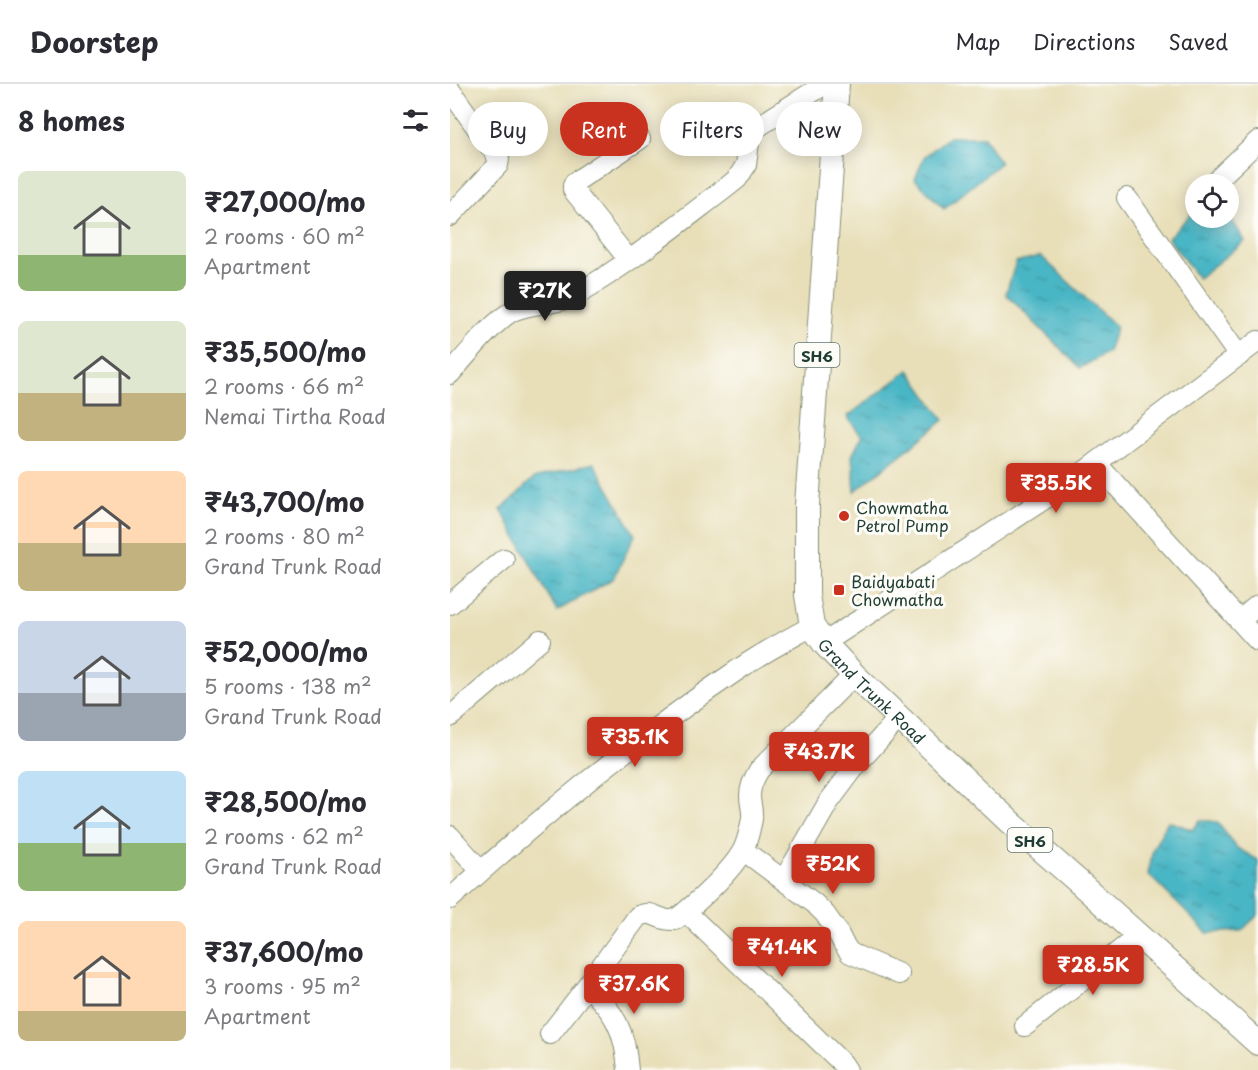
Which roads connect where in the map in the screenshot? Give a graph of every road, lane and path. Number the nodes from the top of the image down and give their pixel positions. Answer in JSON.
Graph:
{"nodes":[{"id":1,"x":825,"y":84,"type":"edge"},
{"id":2,"x":837,"y":84,"type":"edge"},
{"id":3,"x":450,"y":90,"type":"edge"},
{"id":4,"x":1258,"y":141,"type":"edge"},
{"id":5,"x":614,"y":156,"type":"edge"},
{"id":6,"x":1223,"y":174,"type":"edge"},
{"id":7,"x":1127,"y":198,"type":"dead end"},
{"id":8,"x":450,"y":216,"type":"edge"},
{"id":9,"x":629,"y":260,"type":"junction"},
{"id":10,"x":1258,"y":341,"type":"edge"},
{"id":11,"x":1239,"y":356,"type":"junction"},
{"id":12,"x":450,"y":374,"type":"edge"},
{"id":13,"x":1096,"y":463,"type":"junction"},
{"id":14,"x":504,"y":559,"type":"dead end"},
{"id":15,"x":450,"y":604,"type":"edge"},
{"id":16,"x":1258,"y":605,"type":"edge"},
{"id":17,"x":1240,"y":620,"type":"junction"},
{"id":18,"x":818,"y":634,"type":"junction"},
{"id":19,"x":540,"y":640,"type":"dead end"},
{"id":20,"x":1258,"y":641,"type":"edge"},
{"id":21,"x":854,"y":675,"type":"junction"},
{"id":22,"x":450,"y":717,"type":"edge"},
{"id":23,"x":899,"y":718,"type":"junction"},
{"id":24,"x":450,"y":836,"type":"edge"},
{"id":25,"x":743,"y":850,"type":"junction"},
{"id":26,"x":481,"y":871,"type":"junction"},
{"id":27,"x":784,"y":880,"type":"junction"},
{"id":28,"x":450,"y":900,"type":"edge"},
{"id":29,"x":686,"y":912,"type":"junction"},
{"id":30,"x":1138,"y":936,"type":"junction"},
{"id":31,"x":899,"y":974,"type":"dead end"},
{"id":32,"x":587,"y":986,"type":"junction"},
{"id":33,"x":1025,"y":1026,"type":"dead end"},
{"id":34,"x":550,"y":1034,"type":"dead end"},
{"id":35,"x":1258,"y":1042,"type":"edge"},
{"id":36,"x":627,"y":1070,"type":"edge"},
{"id":37,"x":847,"y":1070,"type":"edge"}],
"edges":[{"from":1,"to":9,"type":"street"},
{"from":2,"to":18,"type":"main road","name":"Grand Trunk Road","number":"SH6"},
{"from":3,"to":8,"type":"street"},
{"from":4,"to":6,"type":"street"},
{"from":5,"to":9,"type":"street"},
{"from":7,"to":11,"type":"street"},
{"from":9,"to":12,"type":"street"},
{"from":10,"to":11,"type":"street"},
{"from":11,"to":13,"type":"street"},
{"from":13,"to":17,"type":"street"},
{"from":13,"to":18,"type":"street"},
{"from":14,"to":15,"type":"street"},
{"from":16,"to":17,"type":"street"},
{"from":17,"to":20,"type":"street"},
{"from":18,"to":21,"type":"main road","name":"Grand Trunk Road","number":"SH6"},
{"from":18,"to":26,"type":"street"},
{"from":19,"to":22,"type":"street"},
{"from":21,"to":23,"type":"main road","name":"Grand Trunk Road","number":"SH6"},
{"from":21,"to":25,"type":"street"},
{"from":23,"to":27,"type":"street"},
{"from":23,"to":30,"type":"main road","name":"Grand Trunk Road","number":"SH6"},
{"from":24,"to":26,"type":"street"},
{"from":25,"to":27,"type":"street"},
{"from":25,"to":29,"type":"street"},
{"from":26,"to":28,"type":"street"},
{"from":27,"to":31,"type":"street"},
{"from":29,"to":32,"type":"street"},
{"from":29,"to":37,"type":"street"},
{"from":30,"to":33,"type":"street"},
{"from":30,"to":35,"type":"main road","name":"Grand Trunk Road","number":"SH6"},
{"from":32,"to":34,"type":"street"},
{"from":32,"to":36,"type":"street"}]}
